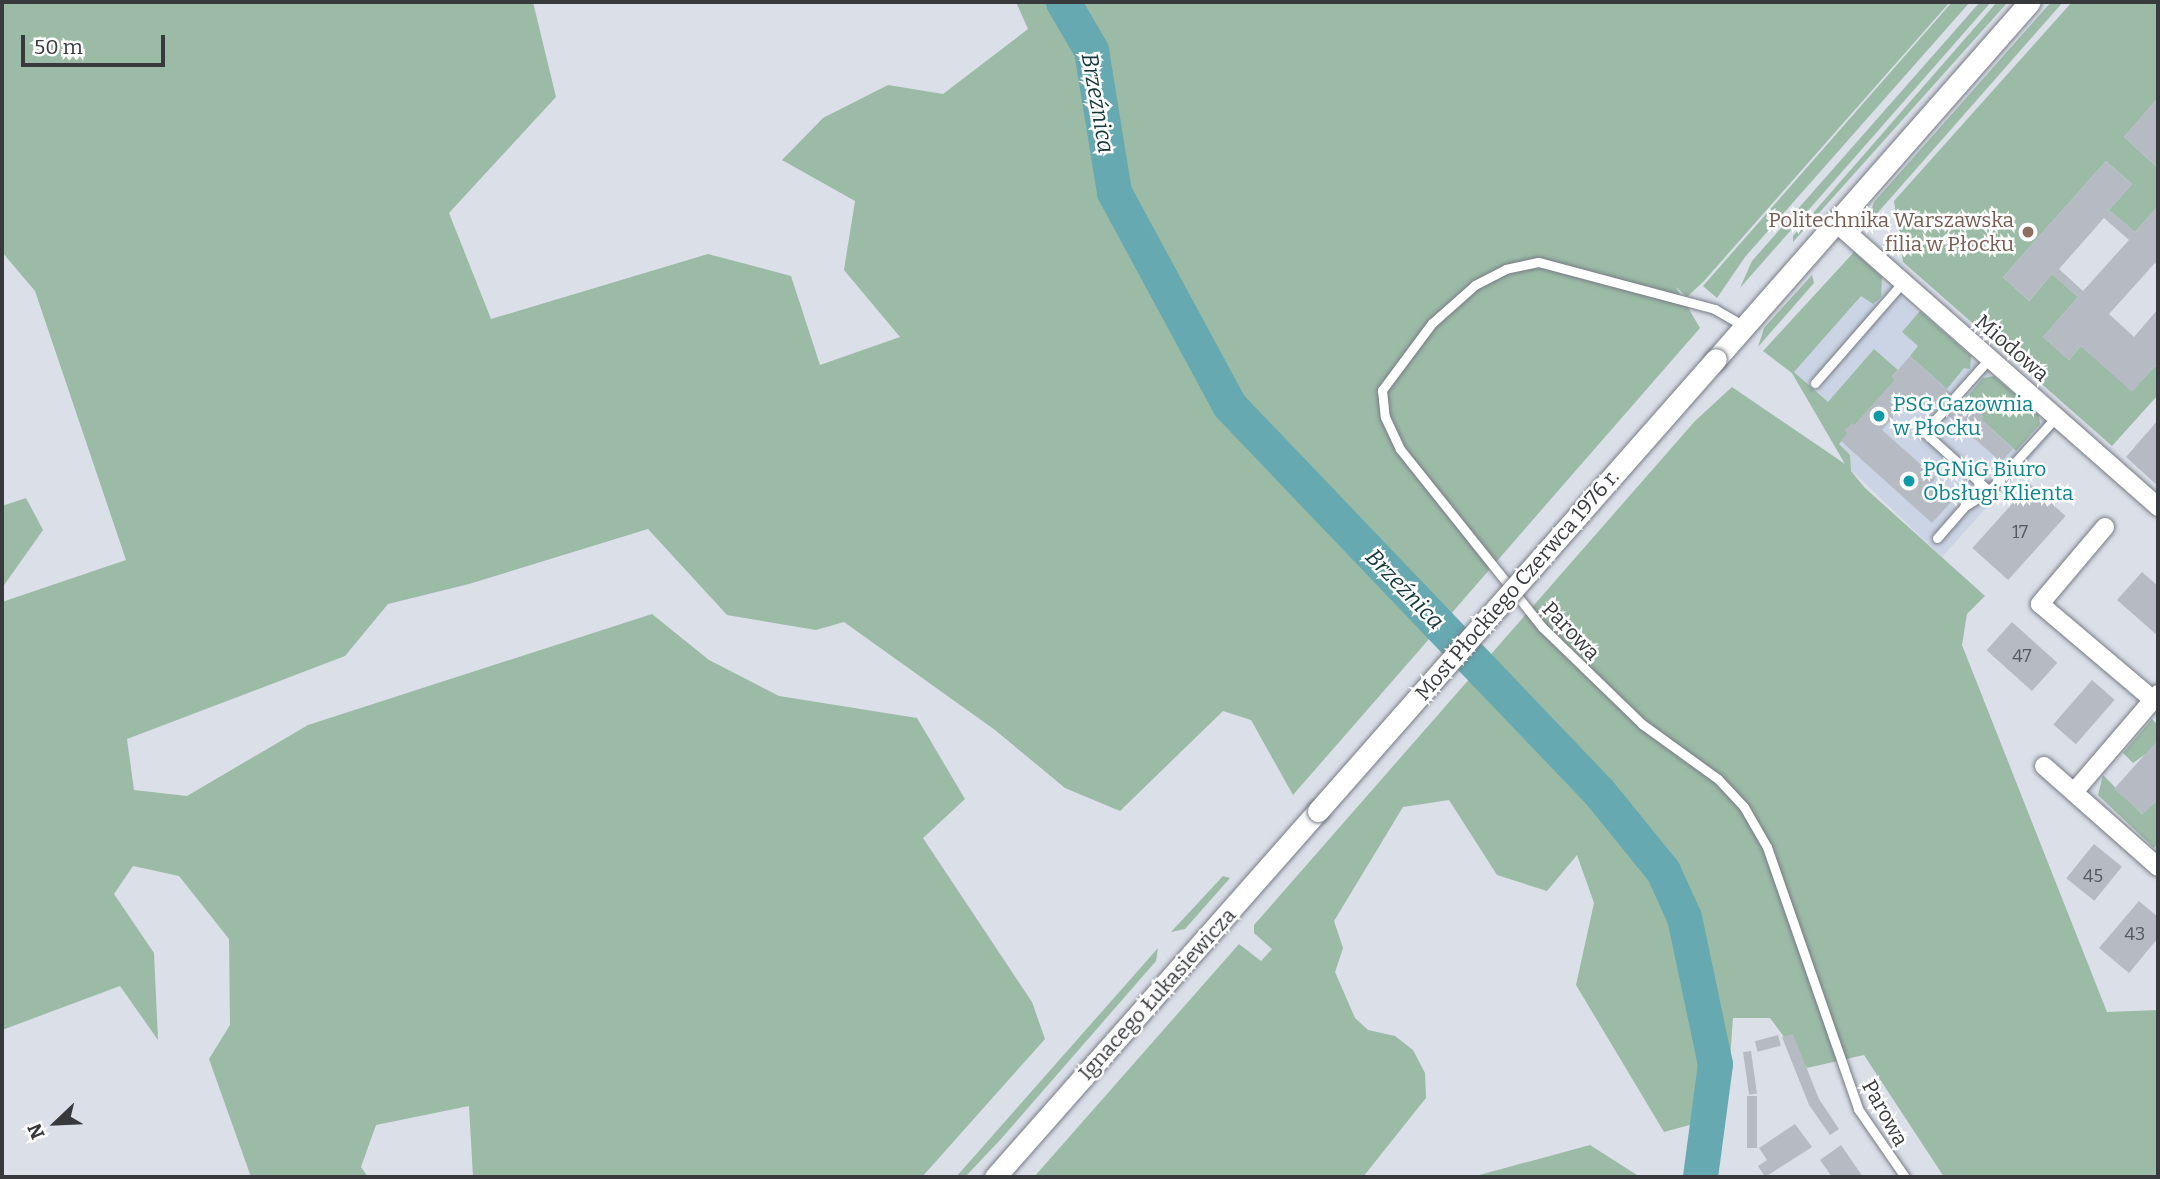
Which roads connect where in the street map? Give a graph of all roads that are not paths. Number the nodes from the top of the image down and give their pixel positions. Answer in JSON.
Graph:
{"nodes":[{"id":1,"x":2030,"y":2,"type":"edge"},
{"id":2,"x":1835,"y":222,"type":"junction"},
{"id":3,"x":1903,"y":282,"type":"junction"},
{"id":4,"x":1744,"y":326,"type":"junction"},
{"id":5,"x":1989,"y":359,"type":"junction"},
{"id":6,"x":1815,"y":383,"type":"dead end"},
{"id":7,"x":1955,"y":397,"type":"dead end"},
{"id":8,"x":1943,"y":411,"type":"dead end"},
{"id":9,"x":2056,"y":417,"type":"junction"},
{"id":10,"x":1989,"y":491,"type":"junction"},
{"id":11,"x":2158,"y":508,"type":"edge"},
{"id":12,"x":2105,"y":527,"type":"dead end"},
{"id":13,"x":1937,"y":538,"type":"dead end"},
{"id":14,"x":2156,"y":697,"type":"edge"},
{"id":15,"x":2044,"y":766,"type":"dead end"},
{"id":16,"x":2074,"y":792,"type":"junction"},
{"id":17,"x":1318,"y":811,"type":"joint"},
{"id":18,"x":2158,"y":867,"type":"edge"},
{"id":19,"x":995,"y":1177,"type":"edge"},
{"id":20,"x":1905,"y":1177,"type":"edge"}],
"edges":[{"from":1,"to":2,"type":"street"},
{"from":2,"to":3,"type":"street","name":"Miodowa"},
{"from":2,"to":4,"type":"street"},
{"from":3,"to":5,"type":"street","name":"Miodowa"},
{"from":3,"to":6,"type":"lane"},
{"from":4,"to":17,"type":"street","name":"Most Płockiego Czerwca 1976 r.","bridge":true},
{"from":4,"to":20,"type":"lane","name":"Parowa"},
{"from":5,"to":7,"type":"lane"},
{"from":5,"to":9,"type":"street","name":"Miodowa"},
{"from":8,"to":10,"type":"lane"},
{"from":9,"to":10,"type":"lane"},
{"from":9,"to":11,"type":"street","name":"Miodowa"},
{"from":10,"to":13,"type":"lane"},
{"from":12,"to":14,"type":"street"},
{"from":14,"to":16,"type":"street"},
{"from":15,"to":16,"type":"street"},
{"from":16,"to":18,"type":"street"},
{"from":17,"to":19,"type":"street","name":"Ignacego Łukasiewicza"}]}
